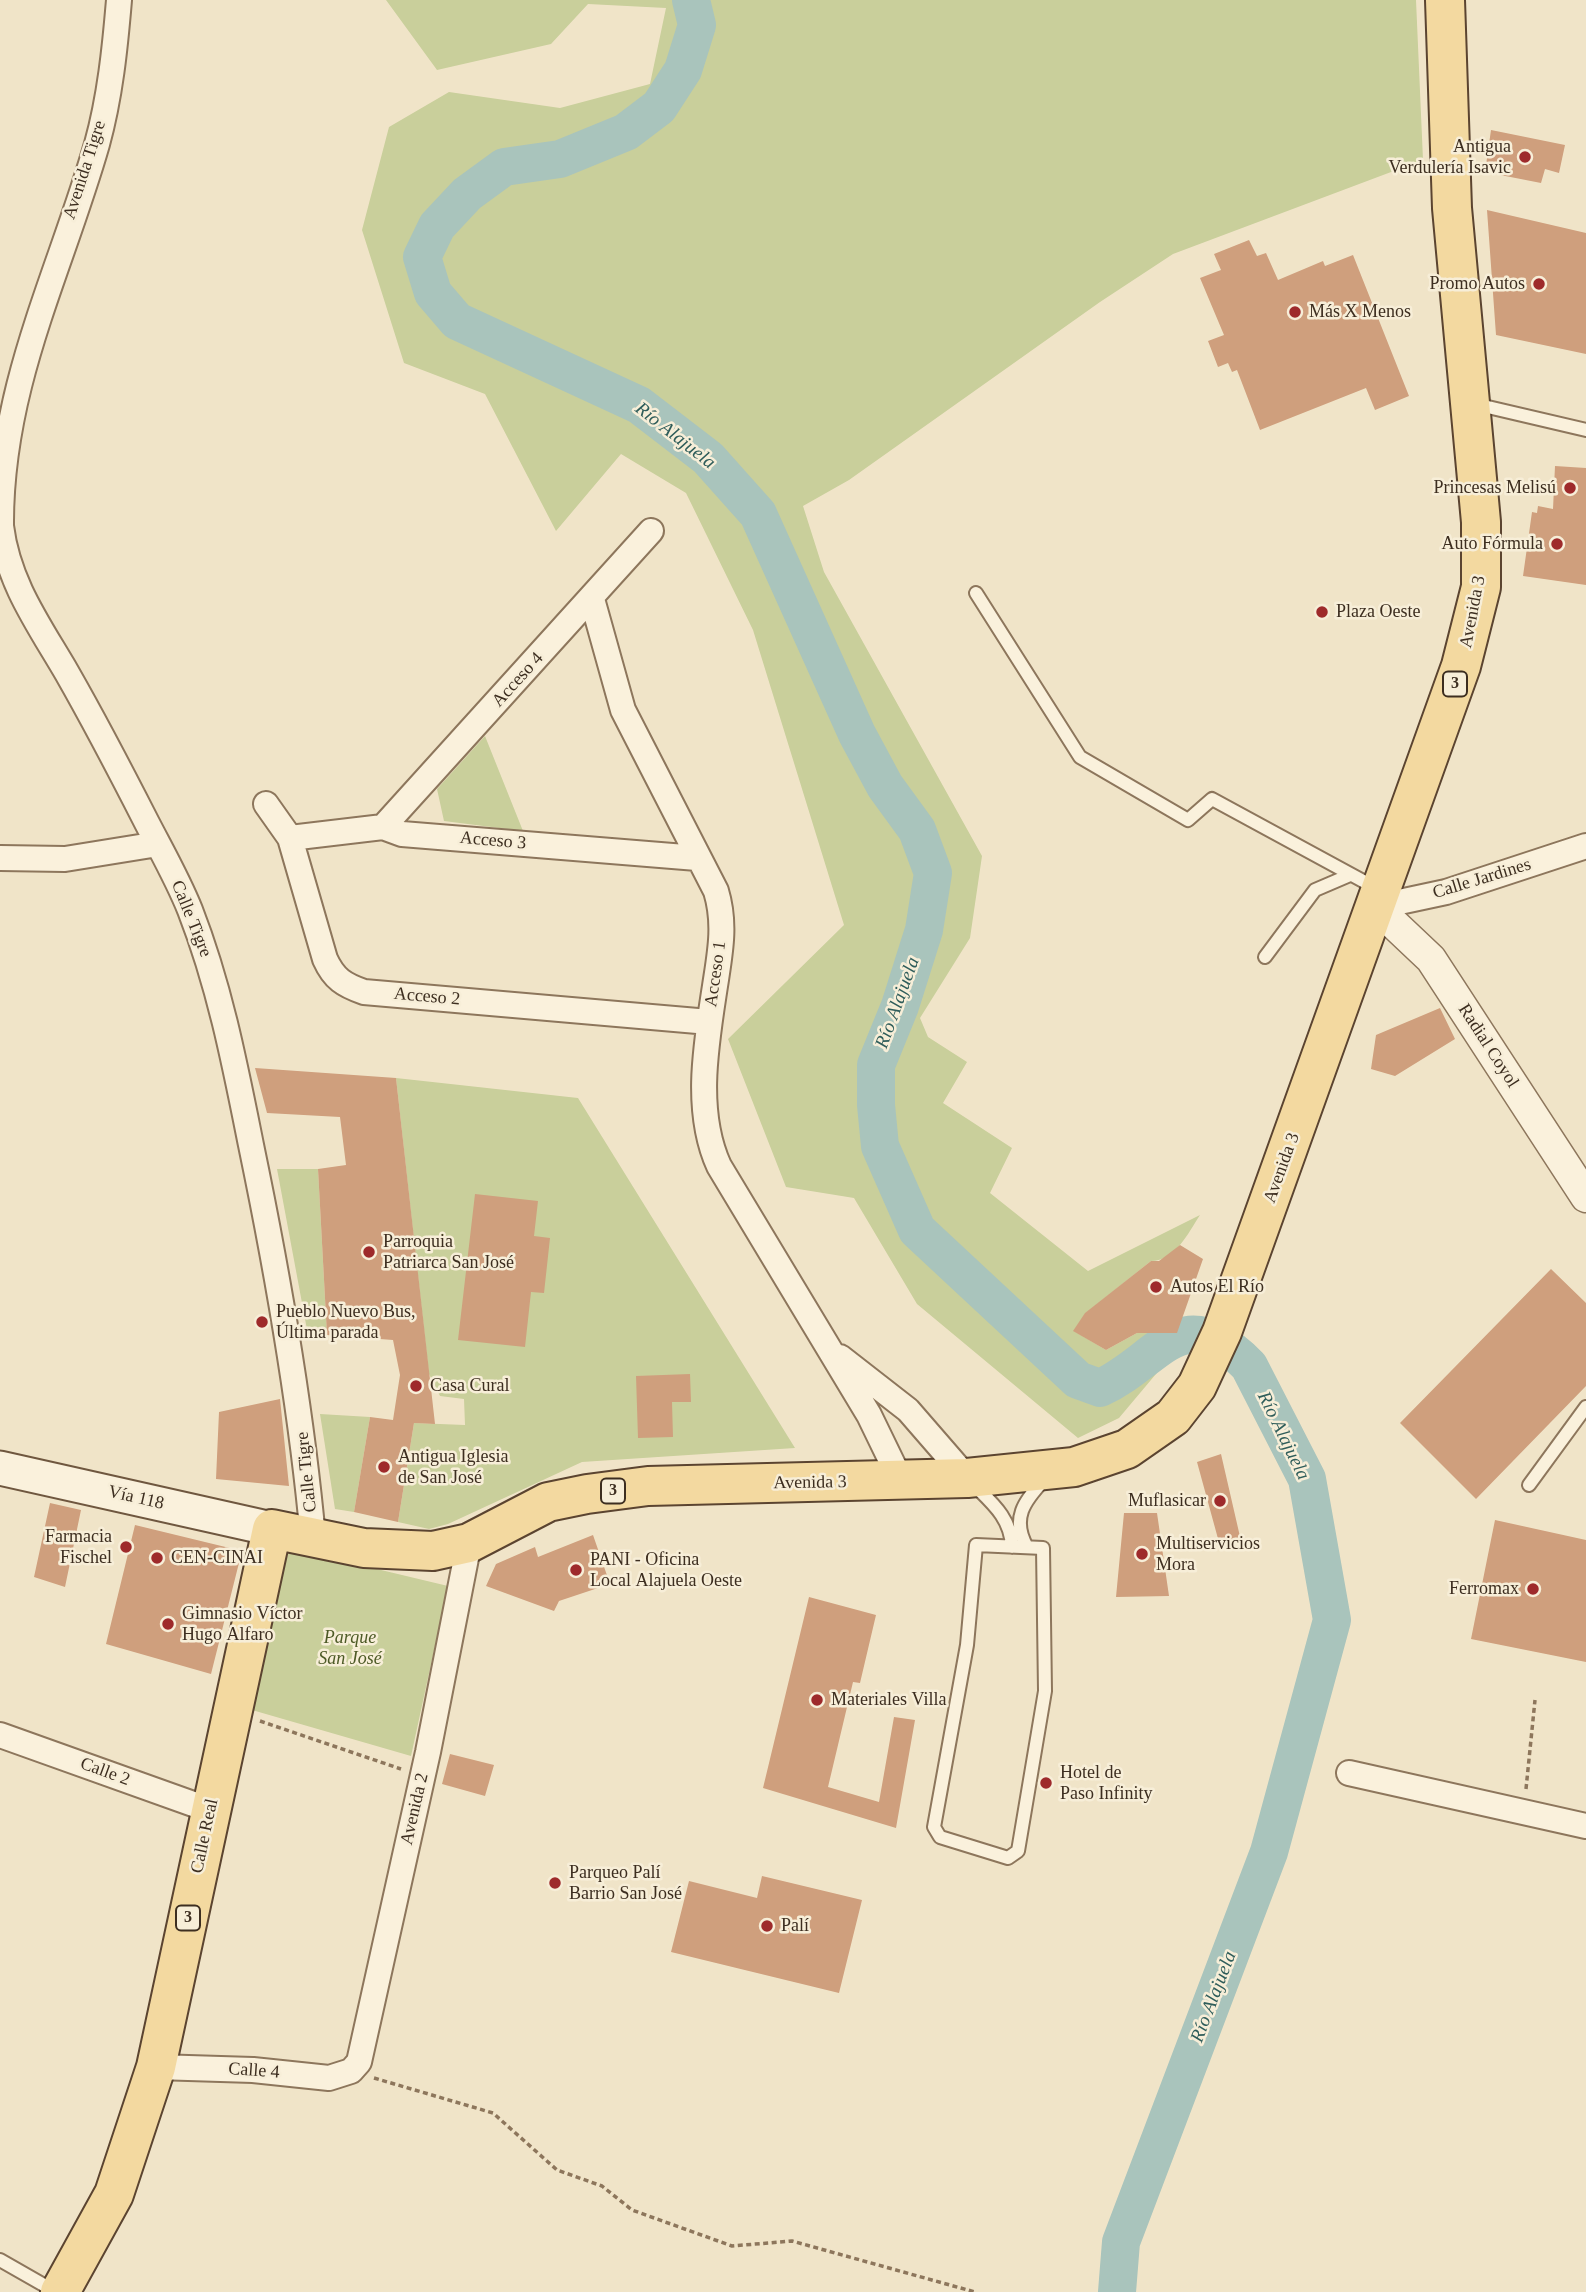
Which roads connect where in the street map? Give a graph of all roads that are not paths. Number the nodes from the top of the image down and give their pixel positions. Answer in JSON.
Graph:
{"nodes":[{"id":1,"x":119,"y":0,"type":"edge"},
{"id":2,"x":1444,"y":0,"type":"edge"},
{"id":3,"x":20,"y":337,"type":"joint"},
{"id":4,"x":1468,"y":403,"type":"junction"},
{"id":5,"x":1586,"y":430,"type":"edge"},
{"id":6,"x":651,"y":531,"type":"dead end"},
{"id":7,"x":976,"y":593,"type":"dead end"},
{"id":8,"x":592,"y":599,"type":"junction"},
{"id":9,"x":266,"y":804,"type":"dead end"},
{"id":10,"x":383,"y":827,"type":"junction"},
{"id":11,"x":290,"y":838,"type":"junction"},
{"id":12,"x":158,"y":844,"type":"junction"},
{"id":13,"x":1586,"y":846,"type":"edge"},
{"id":14,"x":0,"y":858,"type":"edge"},
{"id":15,"x":697,"y":858,"type":"junction"},
{"id":16,"x":1370,"y":891,"type":"junction"},
{"id":17,"x":1265,"y":957,"type":"dead end"},
{"id":18,"x":709,"y":1022,"type":"junction"},
{"id":19,"x":1586,"y":1197,"type":"edge"},
{"id":20,"x":826,"y":1345,"type":"junction"},
{"id":21,"x":1586,"y":1407,"type":"edge"},
{"id":22,"x":0,"y":1468,"type":"edge"},
{"id":23,"x":1053,"y":1470,"type":"junction"},
{"id":24,"x":967,"y":1478,"type":"junction"},
{"id":25,"x":901,"y":1481,"type":"junction"},
{"id":26,"x":1528,"y":1485,"type":"dead end"},
{"id":27,"x":272,"y":1529,"type":"junction"},
{"id":28,"x":313,"y":1538,"type":"junction"},
{"id":29,"x":469,"y":1543,"type":"junction"},
{"id":30,"x":1012,"y":1546,"type":"junction"},
{"id":31,"x":1027,"y":1547,"type":"junction"},
{"id":32,"x":0,"y":1735,"type":"edge"},
{"id":33,"x":1349,"y":1773,"type":"dead end"},
{"id":34,"x":210,"y":1810,"type":"junction"},
{"id":35,"x":1586,"y":1826,"type":"edge"},
{"id":36,"x":156,"y":2067,"type":"junction"},
{"id":37,"x":351,"y":2071,"type":"joint"},
{"id":38,"x":0,"y":2260,"type":"edge"},
{"id":39,"x":58,"y":2292,"type":"edge"}],
"edges":[{"from":1,"to":3,"type":"street","name":"Avenida Tigre"},
{"from":2,"to":4,"type":"main road","name":"Avenida 3","number":"3"},
{"from":3,"to":12,"type":"street","name":"Calle Tigre"},
{"from":4,"to":5,"type":"lane"},
{"from":4,"to":16,"type":"main road","name":"Avenida 3","number":"3"},
{"from":6,"to":8,"type":"street","name":"Acceso 4"},
{"from":7,"to":16,"type":"lane"},
{"from":8,"to":10,"type":"street","name":"Acceso 4"},
{"from":8,"to":15,"type":"street","name":"Acceso 1"},
{"from":9,"to":11,"type":"street","name":"Acceso 2"},
{"from":10,"to":11,"type":"street","name":"Acceso 3"},
{"from":10,"to":15,"type":"street","name":"Acceso 3"},
{"from":11,"to":18,"type":"street","name":"Acceso 2"},
{"from":12,"to":14,"type":"street"},
{"from":12,"to":28,"type":"street","name":"Calle Tigre"},
{"from":13,"to":16,"type":"street","name":"Calle Jardines"},
{"from":15,"to":18,"type":"street","name":"Acceso 1"},
{"from":16,"to":17,"type":"lane"},
{"from":16,"to":19,"type":"street","name":"Radial Coyol"},
{"from":16,"to":23,"type":"main road","name":"Avenida 3","number":"3"},
{"from":18,"to":20,"type":"street","name":"Acceso 1"},
{"from":20,"to":24,"type":"street","name":"Acceso 1"},
{"from":20,"to":25,"type":"street","name":"Acceso 1"},
{"from":21,"to":26,"type":"lane"},
{"from":22,"to":27,"type":"main road","name":"Vía 118"},
{"from":23,"to":24,"type":"main road","name":"Avenida 3","number":"3"},
{"from":23,"to":31,"type":"lane"},
{"from":24,"to":25,"type":"main road","name":"Avenida 3","number":"3"},
{"from":24,"to":30,"type":"lane"},
{"from":25,"to":29,"type":"main road","name":"Avenida 3","number":"3"},
{"from":27,"to":28,"type":"main road","name":"Avenida 3","number":"3"},
{"from":27,"to":34,"type":"main road","name":"Calle Real","number":"3"},
{"from":28,"to":29,"type":"main road","name":"Avenida 3","number":"3"},
{"from":29,"to":37,"type":"street","name":"Avenida 2"},
{"from":30,"to":31,"type":"lane"},
{"from":30,"to":31,"type":"lane"},
{"from":32,"to":34,"type":"street","name":"Calle 2"},
{"from":33,"to":35,"type":"street"},
{"from":34,"to":36,"type":"main road","name":"Calle Real","number":"3"},
{"from":36,"to":37,"type":"street","name":"Calle 4"},
{"from":36,"to":39,"type":"main road","name":"Calle Real","number":"3"},
{"from":38,"to":39,"type":"lane"}]}
